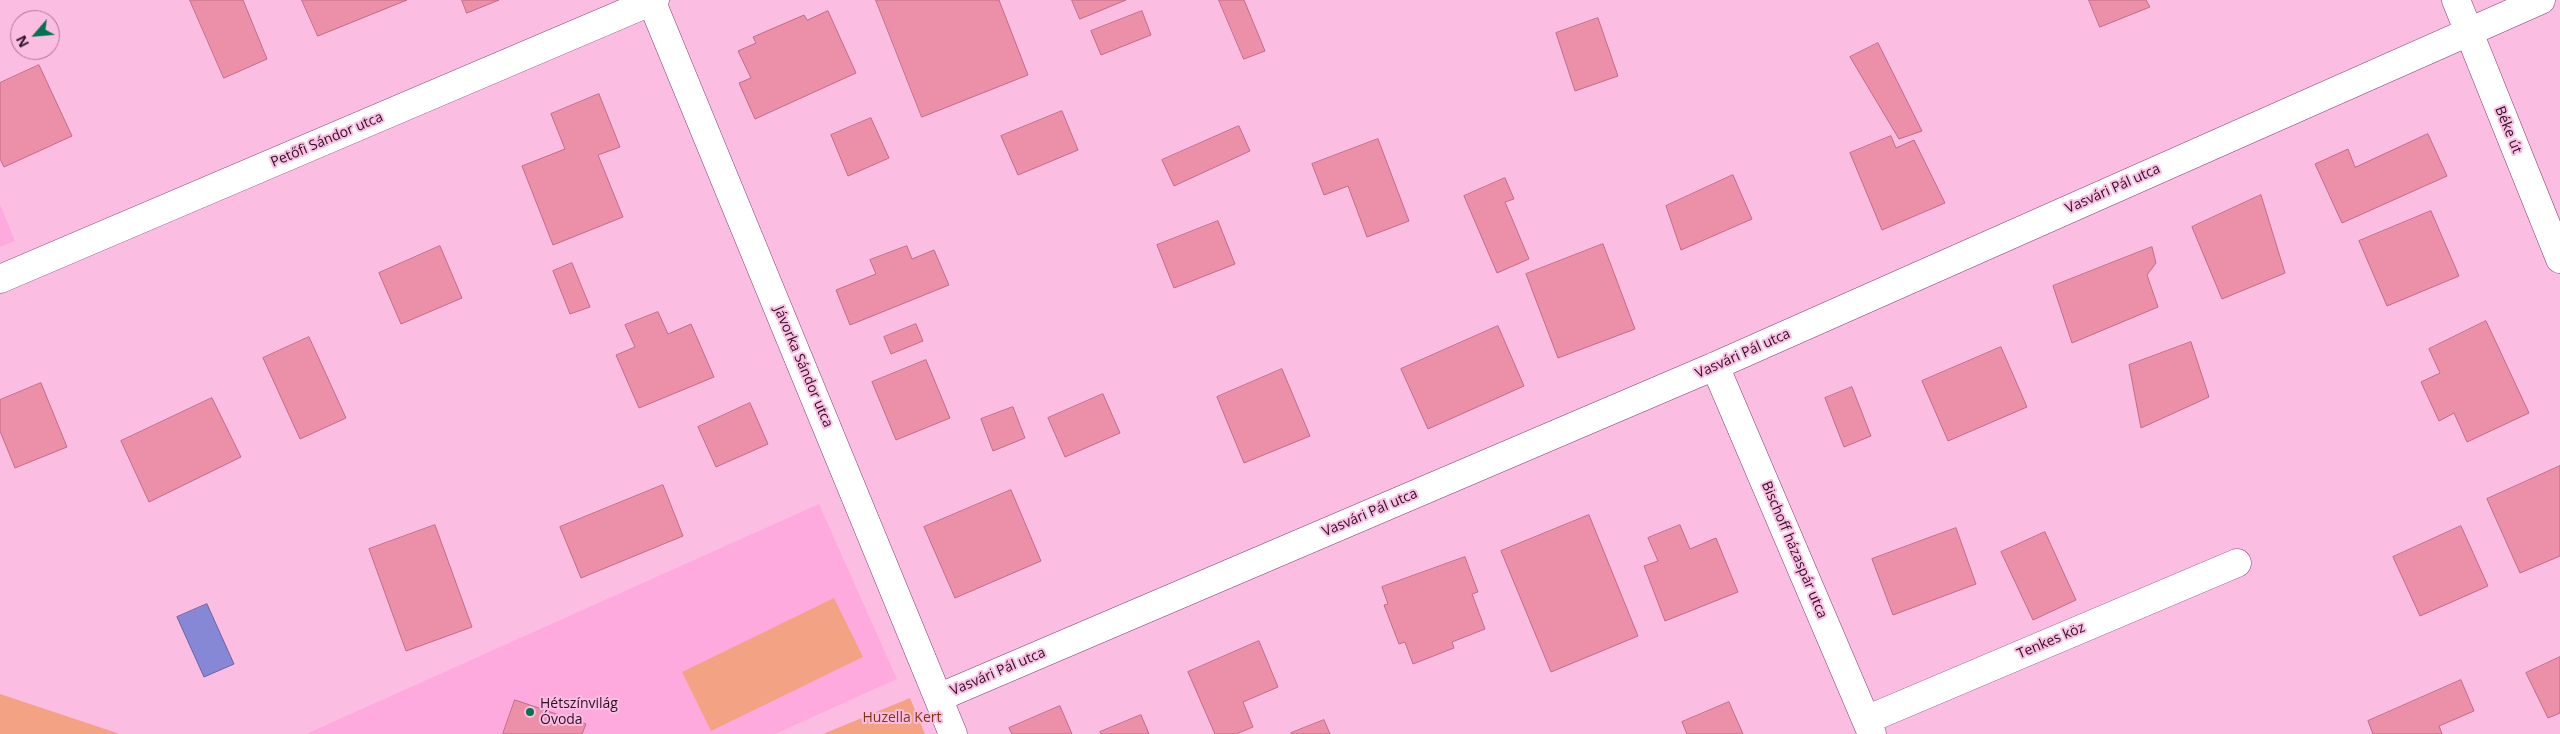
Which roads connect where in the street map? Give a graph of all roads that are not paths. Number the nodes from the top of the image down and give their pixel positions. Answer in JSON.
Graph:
{"nodes":[{"id":1,"x":652,"y":0,"type":"edge"},
{"id":2,"x":2456,"y":0,"type":"edge"},
{"id":3,"x":2541,"y":0,"type":"edge"},
{"id":4,"x":2469,"y":31,"type":"junction"},
{"id":5,"x":2560,"y":259,"type":"edge"},
{"id":6,"x":0,"y":280,"type":"edge"},
{"id":7,"x":1715,"y":366,"type":"junction"},
{"id":8,"x":2237,"y":563,"type":"dead end"},
{"id":9,"x":940,"y":697,"type":"junction"},
{"id":10,"x":1869,"y":727,"type":"edge"},
{"id":11,"x":953,"y":734,"type":"edge"}],
"edges":[{"from":1,"to":6,"type":"street","name":"Petőfi Sándor utca"},
{"from":1,"to":9,"type":"street","name":"Jávorka Sándor utca"},
{"from":2,"to":4,"type":"street","name":"Béke út"},
{"from":3,"to":4,"type":"street","name":"Vasvári Pál utca"},
{"from":4,"to":5,"type":"street","name":"Béke út"},
{"from":4,"to":7,"type":"street","name":"Vasvári Pál utca"},
{"from":7,"to":9,"type":"street","name":"Vasvári Pál utca"},
{"from":7,"to":10,"type":"street","name":"Bischoff házaspár utca"},
{"from":8,"to":10,"type":"street","name":"Tenkes köz"},
{"from":9,"to":11,"type":"street","name":"Jávorka Sándor utca"}]}
